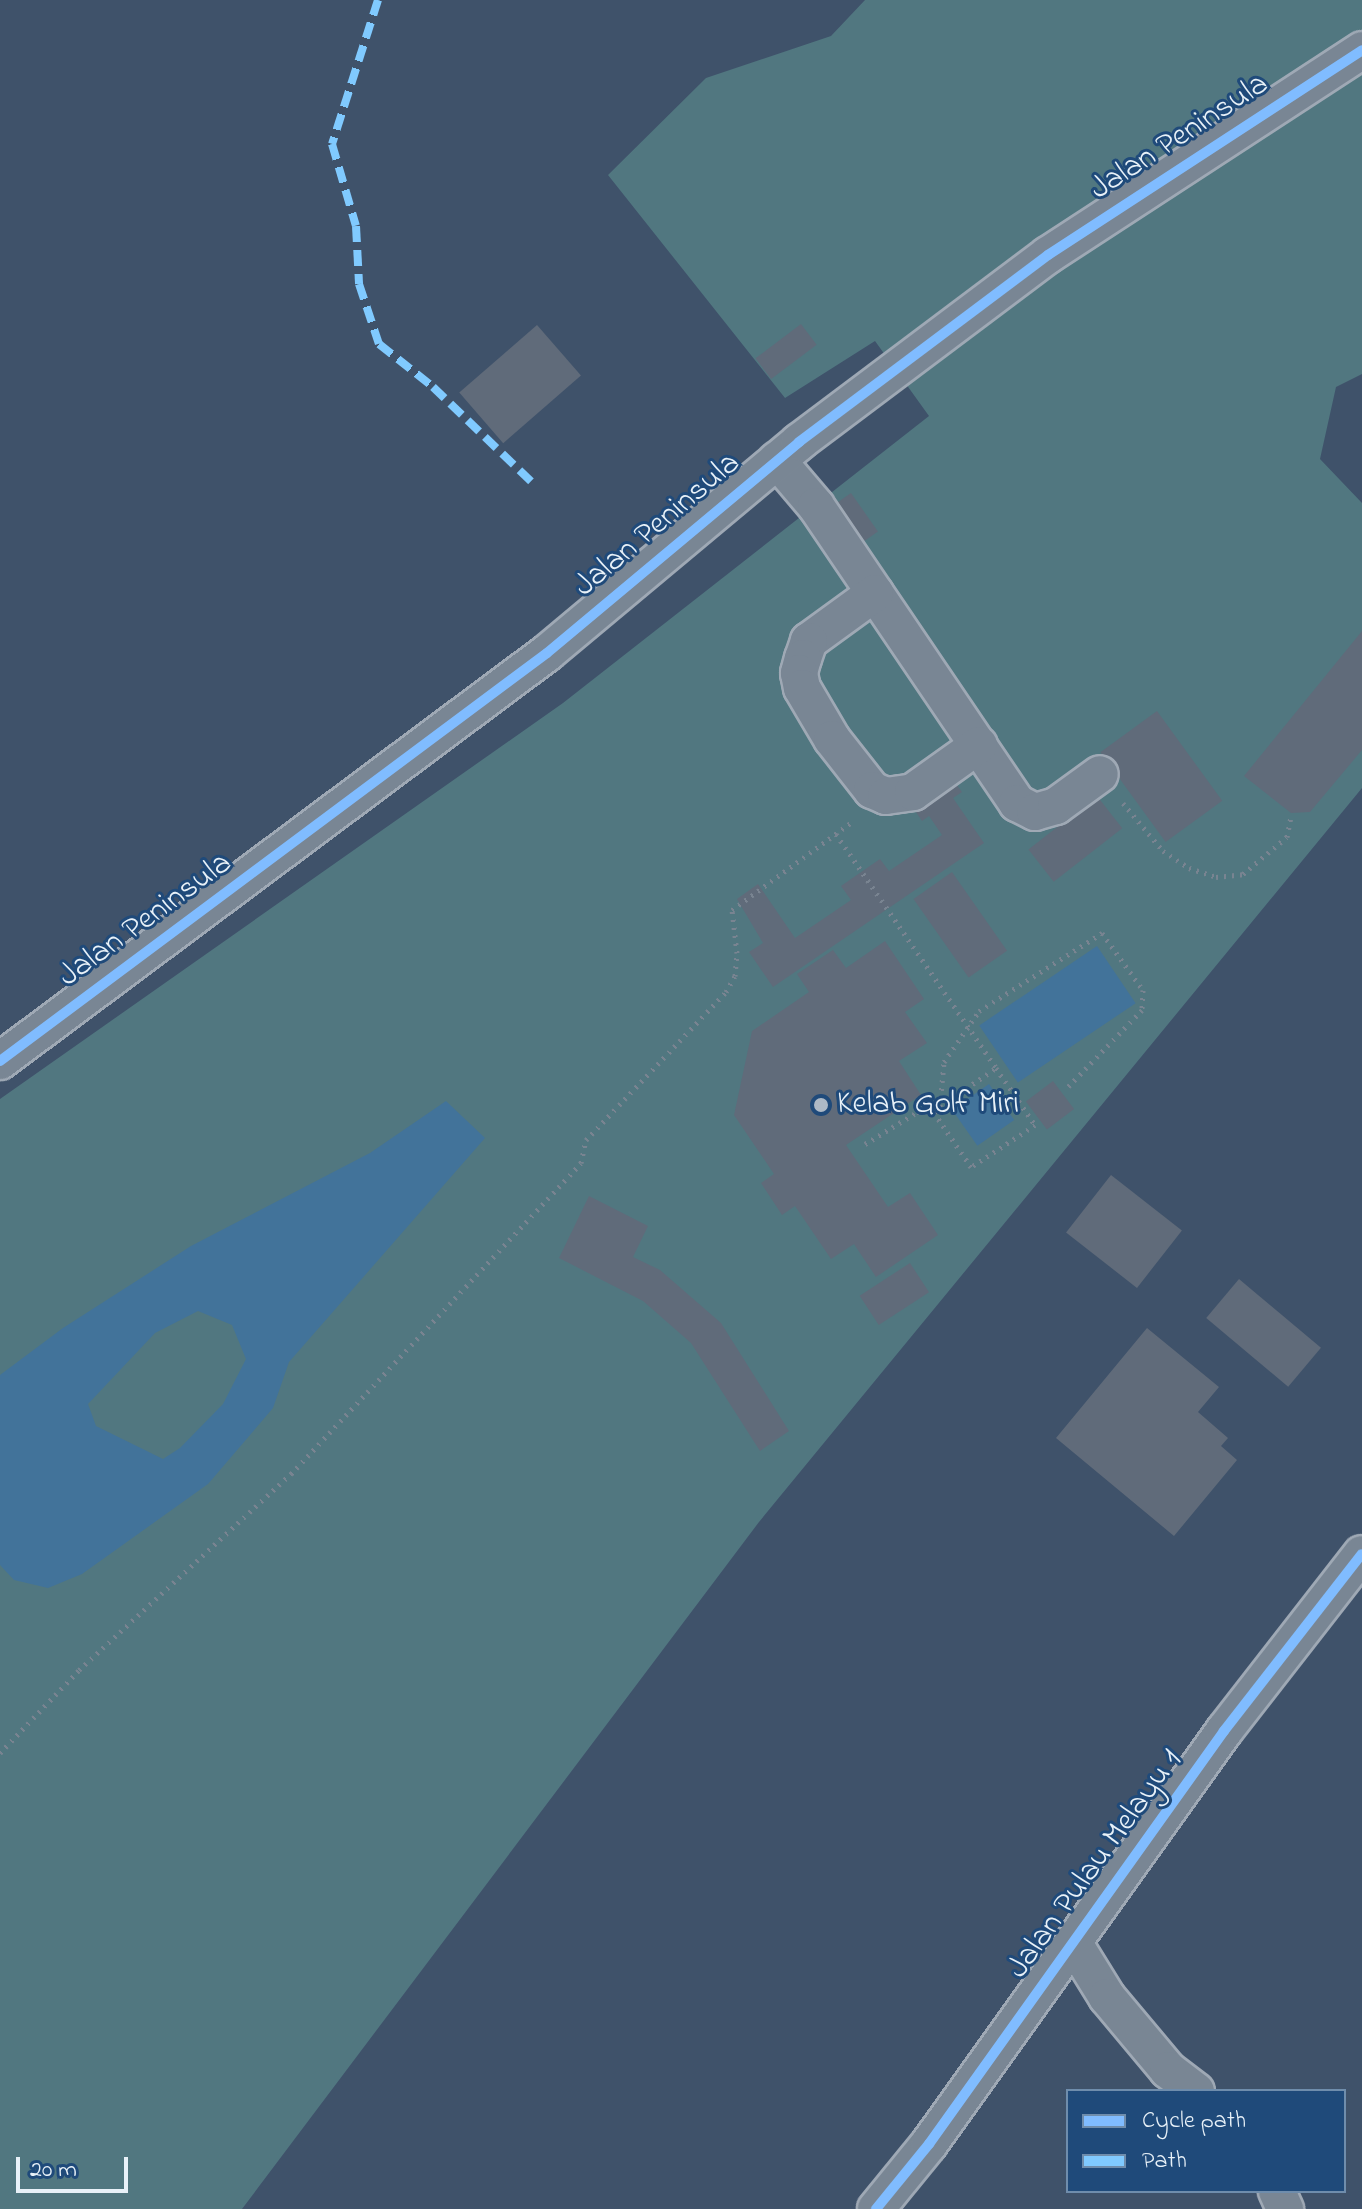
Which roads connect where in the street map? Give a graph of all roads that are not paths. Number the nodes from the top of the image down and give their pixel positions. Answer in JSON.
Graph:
{"nodes":[{"id":1,"x":1362,"y":50,"type":"edge"},
{"id":2,"x":777,"y":460,"type":"junction"},
{"id":3,"x":875,"y":593,"type":"junction"},
{"id":4,"x":979,"y":745,"type":"junction"},
{"id":5,"x":1100,"y":774,"type":"road end"},
{"id":6,"x":0,"y":1061,"type":"edge"},
{"id":7,"x":1362,"y":1554,"type":"edge"},
{"id":8,"x":1073,"y":1942,"type":"junction"},
{"id":9,"x":1193,"y":2089,"type":"edge"},
{"id":10,"x":876,"y":2209,"type":"edge"}],
"edges":[{"from":1,"to":2,"type":"street","name":"Jalan Peninsula"},
{"from":2,"to":3,"type":"street"},
{"from":2,"to":6,"type":"street","name":"Jalan Peninsula"},
{"from":3,"to":4,"type":"street"},
{"from":3,"to":4,"type":"street"},
{"from":4,"to":5,"type":"street"},
{"from":7,"to":8,"type":"street","name":"Jalan Pulau Melayu 1"},
{"from":8,"to":9,"type":"street"},
{"from":8,"to":10,"type":"street","name":"Jalan Pulau Melayu 1"}]}
